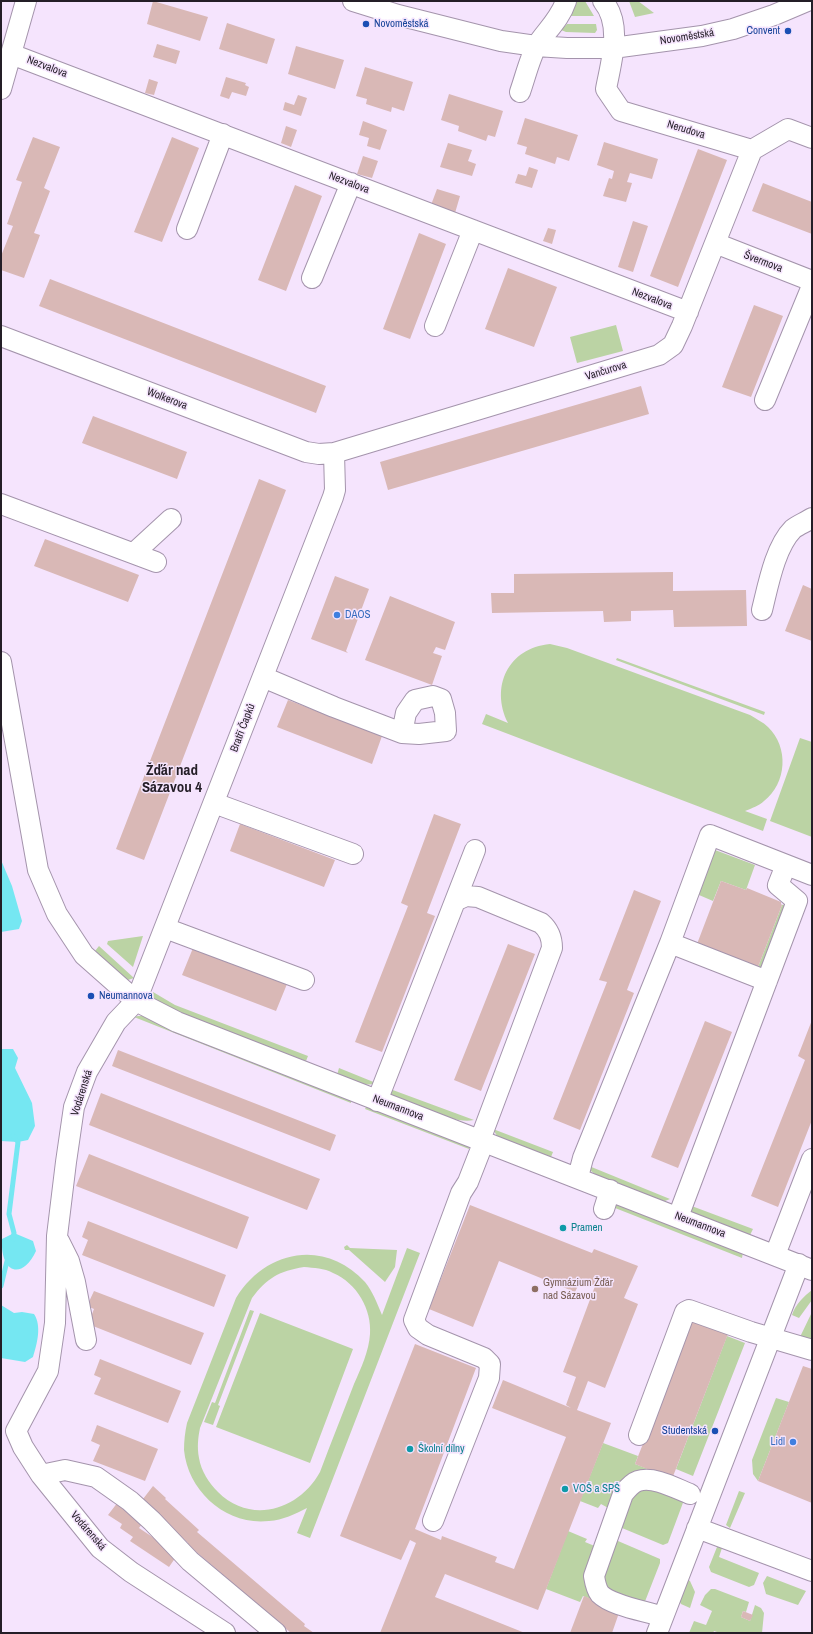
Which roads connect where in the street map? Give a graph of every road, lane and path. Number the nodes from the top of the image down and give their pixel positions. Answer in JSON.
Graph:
{"nodes":[{"id":1,"x":26,"y":1,"type":"edge"},
{"id":2,"x":353,"y":1,"type":"edge"},
{"id":3,"x":566,"y":1,"type":"edge"},
{"id":4,"x":603,"y":1,"type":"edge"},
{"id":5,"x":807,"y":1,"type":"edge"},
{"id":6,"x":536,"y":46,"type":"junction"},
{"id":7,"x":614,"y":48,"type":"junction"},
{"id":8,"x":11,"y":54,"type":"junction"},
{"id":9,"x":1,"y":90,"type":"edge"},
{"id":10,"x":520,"y":92,"type":"dead end"},
{"id":11,"x":223,"y":134,"type":"junction"},
{"id":12,"x":812,"y":138,"type":"edge"},
{"id":13,"x":752,"y":150,"type":"junction"},
{"id":14,"x":351,"y":183,"type":"junction"},
{"id":15,"x":187,"y":229,"type":"dead end"},
{"id":16,"x":472,"y":230,"type":"junction"},
{"id":17,"x":715,"y":243,"type":"junction"},
{"id":18,"x":312,"y":278,"type":"dead end"},
{"id":19,"x":812,"y":281,"type":"edge"},
{"id":20,"x":812,"y":286,"type":"edge"},
{"id":21,"x":688,"y":312,"type":"junction"},
{"id":22,"x":435,"y":326,"type":"dead end"},
{"id":23,"x":1,"y":336,"type":"edge"},
{"id":24,"x":765,"y":400,"type":"dead end"},
{"id":25,"x":334,"y":453,"type":"junction"},
{"id":26,"x":1,"y":504,"type":"edge"},
{"id":27,"x":812,"y":518,"type":"edge"},
{"id":28,"x":171,"y":519,"type":"dead end"},
{"id":29,"x":134,"y":554,"type":"junction"},
{"id":30,"x":156,"y":562,"type":"dead end"},
{"id":31,"x":762,"y":610,"type":"dead end"},
{"id":32,"x":1,"y":662,"type":"edge"},
{"id":33,"x":263,"y":677,"type":"junction"},
{"id":34,"x":402,"y":733,"type":"dead end"},
{"id":35,"x":214,"y":802,"type":"junction"},
{"id":36,"x":475,"y":850,"type":"dead end"},
{"id":37,"x":353,"y":854,"type":"dead end"},
{"id":38,"x":786,"y":865,"type":"junction"},
{"id":39,"x":812,"y":875,"type":"edge"},
{"id":40,"x":457,"y":900,"type":"junction"},
{"id":41,"x":165,"y":928,"type":"junction"},
{"id":42,"x":670,"y":943,"type":"junction"},
{"id":43,"x":304,"y":980,"type":"dead end"},
{"id":44,"x":767,"y":981,"type":"junction"},
{"id":45,"x":136,"y":1001,"type":"junction"},
{"id":46,"x":377,"y":1101,"type":"junction"},
{"id":47,"x":482,"y":1140,"type":"junction"},
{"id":48,"x":812,"y":1159,"type":"edge"},
{"id":49,"x":578,"y":1178,"type":"junction"},
{"id":50,"x":678,"y":1216,"type":"junction"},
{"id":51,"x":56,"y":1236,"type":"junction"},
{"id":52,"x":775,"y":1255,"type":"junction"},
{"id":53,"x":806,"y":1267,"type":"edge"},
{"id":54,"x":771,"y":1338,"type":"junction"},
{"id":55,"x":86,"y":1340,"type":"dead end"},
{"id":56,"x":812,"y":1350,"type":"edge"},
{"id":57,"x":639,"y":1434,"type":"dead end"},
{"id":58,"x":41,"y":1475,"type":"junction"},
{"id":59,"x":690,"y":1494,"type":"dead end"},
{"id":60,"x":433,"y":1521,"type":"dead end"},
{"id":61,"x":697,"y":1528,"type":"junction"},
{"id":62,"x":812,"y":1571,"type":"edge"},
{"id":63,"x":660,"y":1625,"type":"edge"},
{"id":64,"x":225,"y":1633,"type":"edge"},
{"id":65,"x":276,"y":1633,"type":"edge"}],
"edges":[{"from":1,"to":8,"type":"street"},
{"from":2,"to":6,"type":"street","name":"Novoměstská"},
{"from":3,"to":6,"type":"street"},
{"from":4,"to":7,"type":"street","name":"Nerudova"},
{"from":5,"to":7,"type":"street","name":"Novoměstská"},
{"from":6,"to":7,"type":"street","name":"Novoměstská"},
{"from":6,"to":10,"type":"street"},
{"from":7,"to":13,"type":"street","name":"Nerudova"},
{"from":8,"to":9,"type":"street"},
{"from":8,"to":11,"type":"street","name":"Nezvalova"},
{"from":11,"to":14,"type":"street","name":"Nezvalova"},
{"from":11,"to":15,"type":"street"},
{"from":12,"to":13,"type":"street"},
{"from":13,"to":17,"type":"street","name":"Vančurova"},
{"from":14,"to":16,"type":"street","name":"Nezvalova"},
{"from":14,"to":18,"type":"street"},
{"from":16,"to":21,"type":"street","name":"Nezvalova"},
{"from":16,"to":22,"type":"street"},
{"from":17,"to":19,"type":"street","name":"Švermova"},
{"from":17,"to":21,"type":"street","name":"Vančurova"},
{"from":20,"to":24,"type":"street"},
{"from":21,"to":25,"type":"street","name":"Vančurova"},
{"from":23,"to":25,"type":"street","name":"Wolkerova"},
{"from":25,"to":33,"type":"street","name":"Bratří Čapků"},
{"from":26,"to":29,"type":"street"},
{"from":27,"to":31,"type":"street"},
{"from":28,"to":29,"type":"street"},
{"from":29,"to":30,"type":"street"},
{"from":32,"to":45,"type":"street","name":"Neumannova"},
{"from":33,"to":34,"type":"street"},
{"from":33,"to":35,"type":"street","name":"Bratří Čapků"},
{"from":35,"to":37,"type":"street"},
{"from":35,"to":41,"type":"street","name":"Bratří Čapků"},
{"from":36,"to":40,"type":"street"},
{"from":38,"to":39,"type":"street"},
{"from":38,"to":42,"type":"street"},
{"from":38,"to":44,"type":"street"},
{"from":40,"to":46,"type":"street"},
{"from":40,"to":47,"type":"street"},
{"from":41,"to":43,"type":"street"},
{"from":41,"to":45,"type":"street","name":"Bratří Čapků"},
{"from":42,"to":44,"type":"street"},
{"from":42,"to":49,"type":"street"},
{"from":44,"to":50,"type":"street"},
{"from":45,"to":46,"type":"street","name":"Neumannova"},
{"from":45,"to":51,"type":"street","name":"Vodárenská"},
{"from":46,"to":47,"type":"street","name":"Neumannova"},
{"from":47,"to":49,"type":"street","name":"Neumannova"},
{"from":47,"to":60,"type":"street"},
{"from":48,"to":52,"type":"street"},
{"from":49,"to":50,"type":"street","name":"Neumannova"},
{"from":50,"to":52,"type":"street","name":"Neumannova"},
{"from":51,"to":55,"type":"street"},
{"from":51,"to":58,"type":"street","name":"Vodárenská"},
{"from":52,"to":53,"type":"street","name":"Neumannova"},
{"from":53,"to":54,"type":"street"},
{"from":54,"to":56,"type":"street"},
{"from":54,"to":57,"type":"street"},
{"from":54,"to":61,"type":"street"},
{"from":58,"to":64,"type":"street","name":"Vodárenská"},
{"from":58,"to":65,"type":"street"},
{"from":59,"to":63,"type":"street"},
{"from":61,"to":62,"type":"street"},
{"from":61,"to":63,"type":"street"}]}
